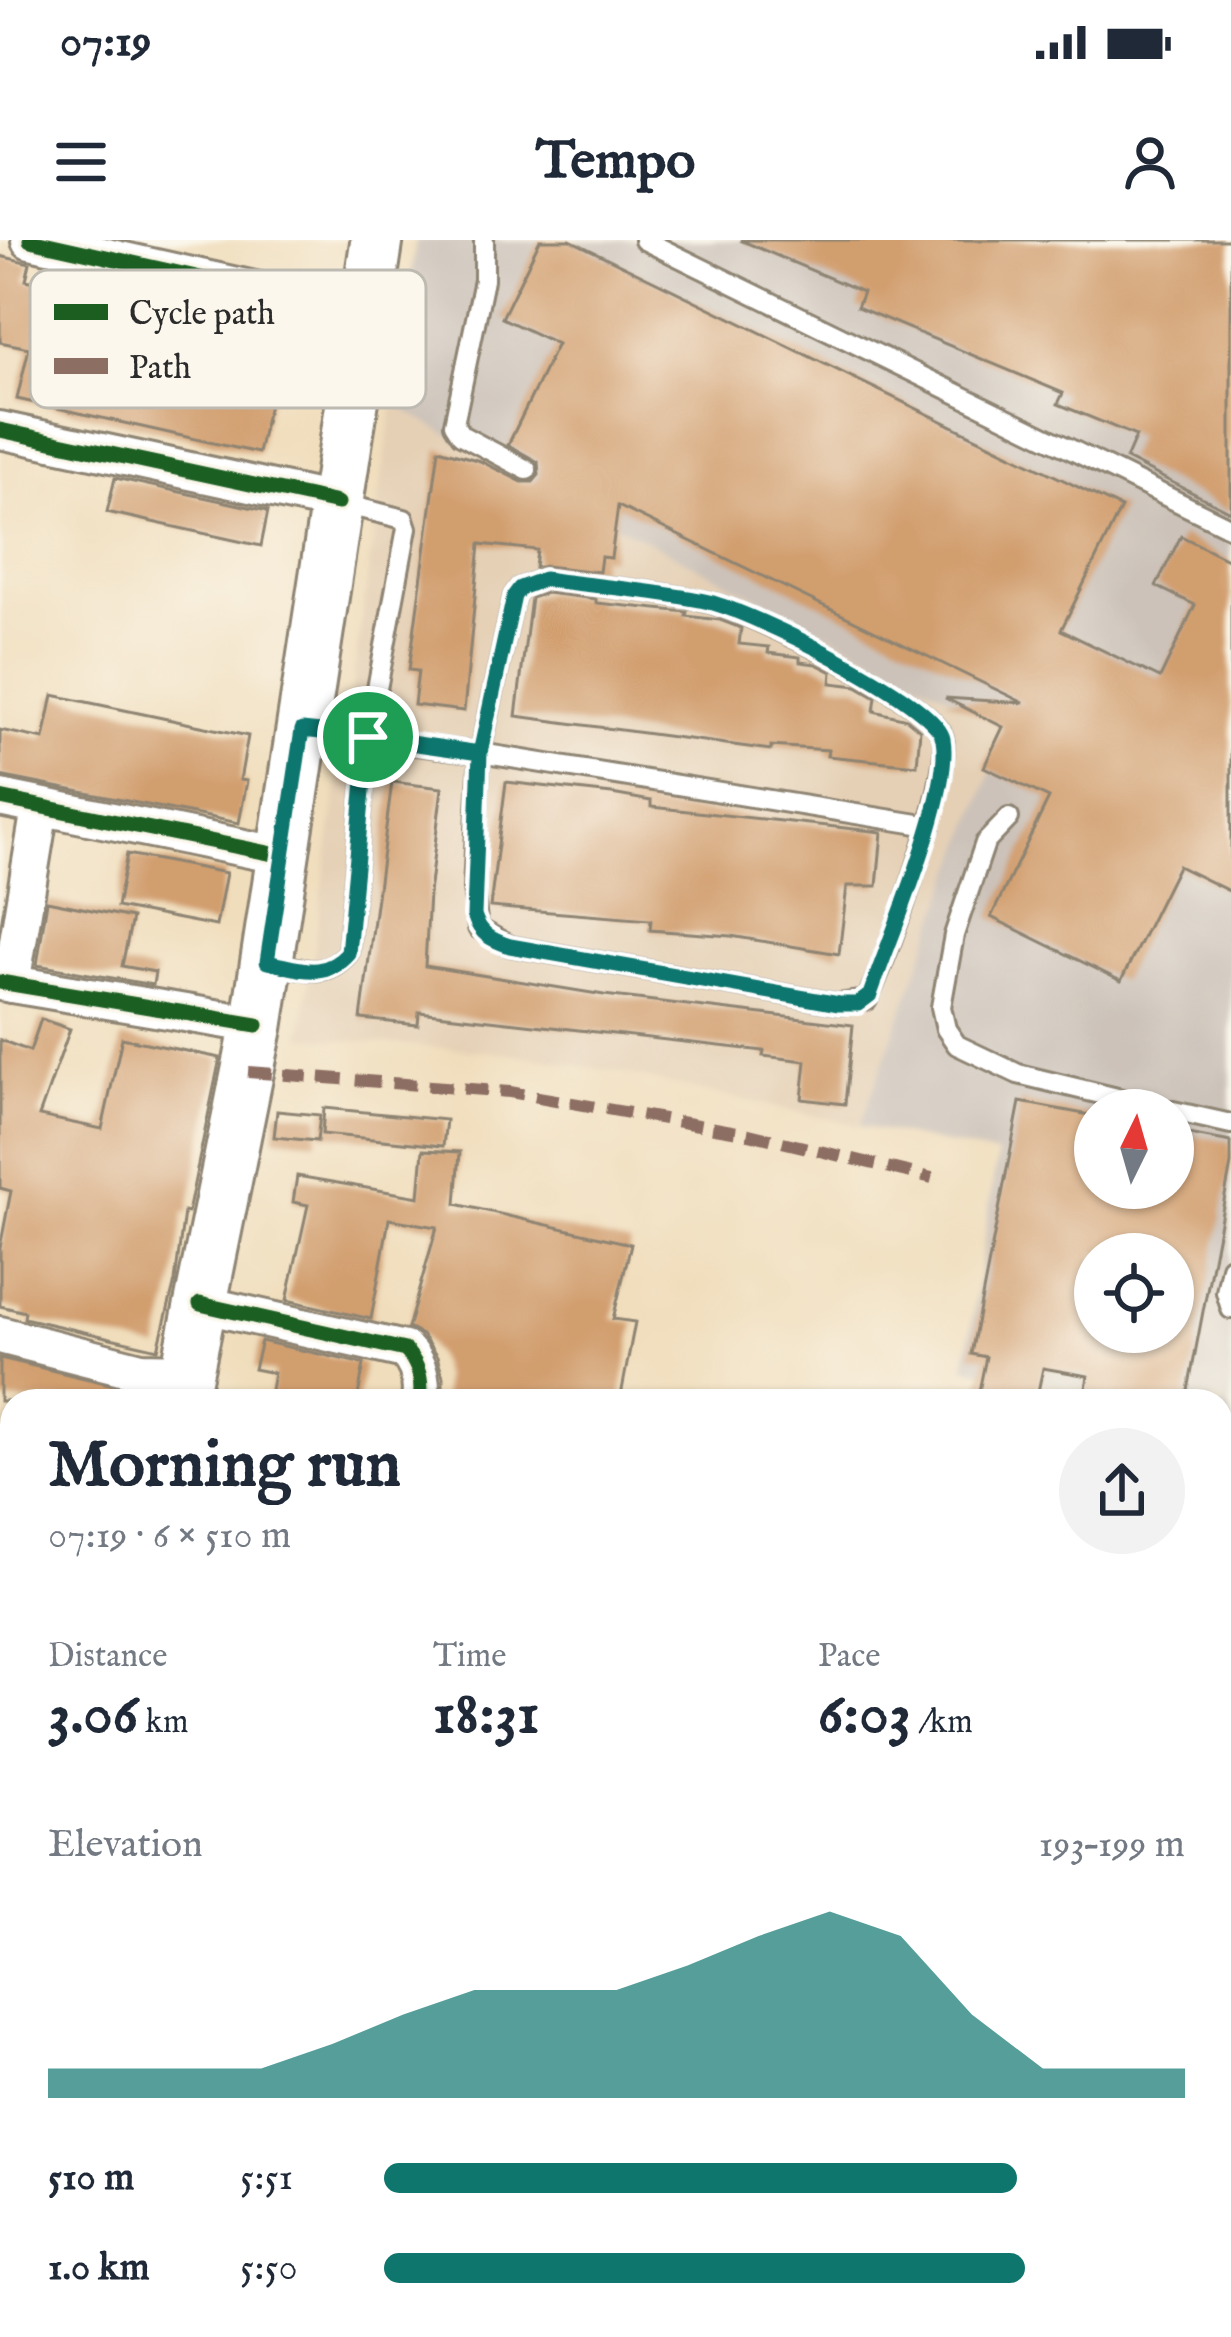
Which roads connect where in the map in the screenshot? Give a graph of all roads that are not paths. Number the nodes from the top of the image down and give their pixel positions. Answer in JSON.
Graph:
{"nodes":[{"id":1,"x":30,"y":240,"type":"edge"},
{"id":2,"x":377,"y":240,"type":"edge"},
{"id":3,"x":484,"y":240,"type":"edge"},
{"id":4,"x":644,"y":240,"type":"edge"},
{"id":5,"x":165,"y":270,"type":"edge"},
{"id":6,"x":373,"y":270,"type":"edge"},
{"id":7,"x":353,"y":408,"type":"edge"},
{"id":8,"x":0,"y":430,"type":"edge"},
{"id":9,"x":527,"y":470,"type":"dead end"},
{"id":10,"x":338,"y":503,"type":"junction"},
{"id":11,"x":1231,"y":528,"type":"edge"},
{"id":12,"x":302,"y":730,"type":"junction"},
{"id":13,"x":368,"y":737,"type":"junction"},
{"id":14,"x":480,"y":753,"type":"junction"},
{"id":15,"x":0,"y":798,"type":"edge"},
{"id":16,"x":40,"y":808,"type":"junction"},
{"id":17,"x":1009,"y":818,"type":"dead end"},
{"id":18,"x":930,"y":826,"type":"junction"},
{"id":19,"x":283,"y":856,"type":"junction"},
{"id":20,"x":267,"y":962,"type":"junction"},
{"id":21,"x":5,"y":983,"type":"edge"},
{"id":22,"x":257,"y":1025,"type":"junction"},
{"id":23,"x":1080,"y":1089,"type":"edge"},
{"id":24,"x":1194,"y":1116,"type":"edge"},
{"id":25,"x":1231,"y":1124,"type":"edge"},
{"id":26,"x":1231,"y":1267,"type":"edge"},
{"id":27,"x":200,"y":1304,"type":"junction"},
{"id":28,"x":1231,"y":1309,"type":"edge"},
{"id":29,"x":0,"y":1335,"type":"edge"},
{"id":30,"x":183,"y":1386,"type":"edge"},
{"id":31,"x":422,"y":1389,"type":"edge"}],
"edges":[{"from":1,"to":5,"type":"street"},
{"from":2,"to":6,"type":"main road"},
{"from":3,"to":9,"type":"lane"},
{"from":4,"to":11,"type":"lane"},
{"from":7,"to":10,"type":"main road"},
{"from":8,"to":10,"type":"street"},
{"from":10,"to":12,"type":"main road"},
{"from":10,"to":13,"type":"lane"},
{"from":12,"to":13,"type":"lane"},
{"from":12,"to":19,"type":"main road"},
{"from":13,"to":14,"type":"lane"},
{"from":13,"to":20,"type":"lane"},
{"from":14,"to":18,"type":"lane"},
{"from":14,"to":18,"type":"lane"},
{"from":14,"to":18,"type":"lane"},
{"from":15,"to":16,"type":"street"},
{"from":16,"to":19,"type":"street"},
{"from":16,"to":21,"type":"street"},
{"from":17,"to":23,"type":"lane"},
{"from":19,"to":20,"type":"main road"},
{"from":20,"to":22,"type":"main road"},
{"from":21,"to":22,"type":"street"},
{"from":22,"to":27,"type":"main road"},
{"from":24,"to":25,"type":"lane"},
{"from":26,"to":28,"type":"lane"},
{"from":27,"to":30,"type":"main road"},
{"from":27,"to":31,"type":"street"},
{"from":29,"to":30,"type":"street"}]}
